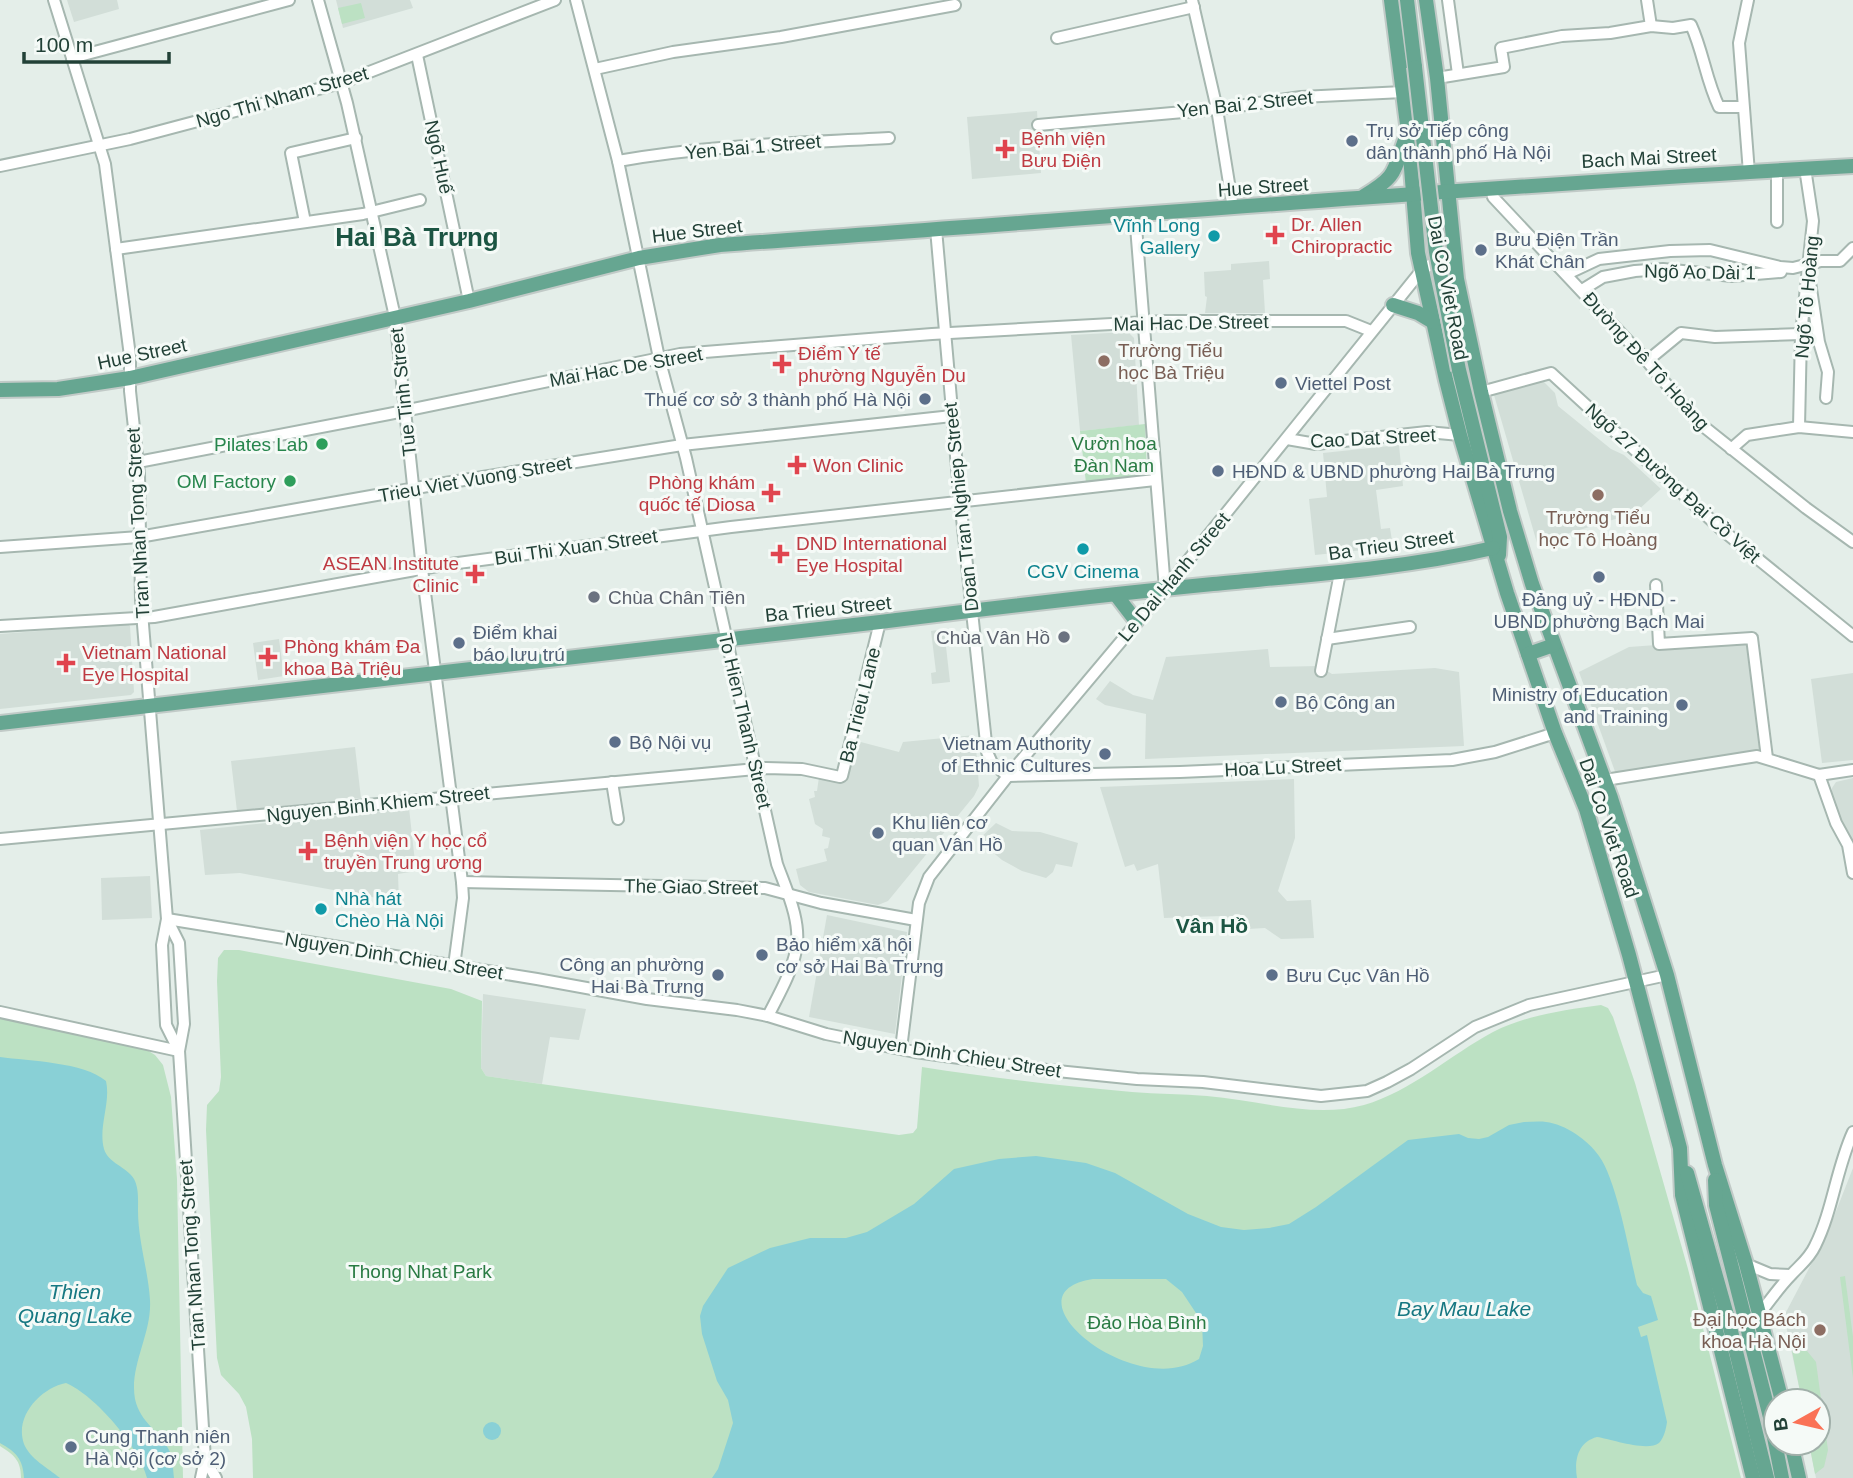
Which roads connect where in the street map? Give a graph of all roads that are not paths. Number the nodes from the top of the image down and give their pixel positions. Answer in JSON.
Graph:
{"nodes":[{"id":1,"x":54,"y":0,"type":"edge"},
{"id":2,"x":289,"y":0,"type":"edge"},
{"id":3,"x":318,"y":0,"type":"edge"},
{"id":4,"x":555,"y":0,"type":"edge"},
{"id":5,"x":576,"y":0,"type":"edge"},
{"id":6,"x":1391,"y":0,"type":"edge"},
{"id":7,"x":1406,"y":0,"type":"edge"},
{"id":8,"x":1426,"y":0,"type":"edge"},
{"id":9,"x":1448,"y":0,"type":"edge"},
{"id":10,"x":1647,"y":0,"type":"edge"},
{"id":11,"x":1748,"y":0,"type":"edge"},
{"id":12,"x":1193,"y":4,"type":"edge"},
{"id":13,"x":956,"y":5,"type":"dead end"},
{"id":14,"x":1651,"y":26,"type":"junction"},
{"id":15,"x":1057,"y":38,"type":"dead end"},
{"id":16,"x":417,"y":55,"type":"junction"},
{"id":17,"x":72,"y":58,"type":"junction"},
{"id":18,"x":594,"y":69,"type":"junction"},
{"id":19,"x":1458,"y":74,"type":"junction"},
{"id":20,"x":1437,"y":79,"type":"junction"},
{"id":21,"x":341,"y":83,"type":"junction"},
{"id":22,"x":1403,"y":92,"type":"junction"},
{"id":23,"x":1439,"y":103,"type":"junction"},
{"id":24,"x":1743,"y":107,"type":"junction"},
{"id":25,"x":1217,"y":109,"type":"junction"},
{"id":26,"x":1038,"y":125,"type":"dead end"},
{"id":27,"x":1408,"y":132,"type":"junction"},
{"id":28,"x":355,"y":138,"type":"junction"},
{"id":29,"x":889,"y":138,"type":"dead end"},
{"id":30,"x":100,"y":146,"type":"junction"},
{"id":31,"x":618,"y":161,"type":"junction"},
{"id":32,"x":0,"y":166,"type":"edge"},
{"id":33,"x":1853,"y":166,"type":"edge"},
{"id":34,"x":1805,"y":168,"type":"junction"},
{"id":35,"x":1777,"y":170,"type":"junction"},
{"id":36,"x":1749,"y":173,"type":"junction"},
{"id":37,"x":1491,"y":188,"type":"junction"},
{"id":38,"x":1448,"y":192,"type":"junction"},
{"id":39,"x":1412,"y":196,"type":"junction"},
{"id":40,"x":1359,"y":199,"type":"junction"},
{"id":41,"x":421,"y":201,"type":"dead end"},
{"id":42,"x":1233,"y":208,"type":"junction"},
{"id":43,"x":371,"y":212,"type":"junction"},
{"id":44,"x":1135,"y":214,"type":"junction"},
{"id":45,"x":305,"y":222,"type":"junction"},
{"id":46,"x":1777,"y":222,"type":"dead end"},
{"id":47,"x":936,"y":229,"type":"junction"},
{"id":48,"x":116,"y":248,"type":"junction"},
{"id":49,"x":1853,"y":248,"type":"edge"},
{"id":50,"x":1454,"y":249,"type":"junction"},
{"id":51,"x":639,"y":258,"type":"junction"},
{"id":52,"x":1808,"y":265,"type":"junction"},
{"id":53,"x":1421,"y":271,"type":"junction"},
{"id":54,"x":1781,"y":272,"type":"dead end"},
{"id":55,"x":1567,"y":274,"type":"junction"},
{"id":56,"x":1582,"y":290,"type":"junction"},
{"id":57,"x":469,"y":301,"type":"junction"},
{"id":58,"x":1393,"y":306,"type":"junction"},
{"id":59,"x":1463,"y":310,"type":"junction"},
{"id":60,"x":395,"y":317,"type":"junction"},
{"id":61,"x":1144,"y":322,"type":"junction"},
{"id":62,"x":1433,"y":322,"type":"junction"},
{"id":63,"x":1371,"y":331,"type":"junction"},
{"id":64,"x":945,"y":334,"type":"junction"},
{"id":65,"x":1801,"y":334,"type":"junction"},
{"id":66,"x":659,"y":358,"type":"junction"},
{"id":67,"x":1647,"y":361,"type":"junction"},
{"id":68,"x":130,"y":378,"type":"junction"},
{"id":69,"x":0,"y":390,"type":"edge"},
{"id":70,"x":1481,"y":392,"type":"junction"},
{"id":71,"x":1826,"y":398,"type":"dead end"},
{"id":72,"x":405,"y":410,"type":"junction"},
{"id":73,"x":952,"y":416,"type":"junction"},
{"id":74,"x":1471,"y":420,"type":"junction"},
{"id":75,"x":1799,"y":427,"type":"junction"},
{"id":76,"x":1853,"y":432,"type":"edge"},
{"id":77,"x":1460,"y":435,"type":"junction"},
{"id":78,"x":1287,"y":439,"type":"junction"},
{"id":79,"x":682,"y":445,"type":"junction"},
{"id":80,"x":1731,"y":449,"type":"junction"},
{"id":81,"x":138,"y":462,"type":"junction"},
{"id":82,"x":1155,"y":480,"type":"junction"},
{"id":83,"x":414,"y":489,"type":"junction"},
{"id":84,"x":960,"y":503,"type":"junction"},
{"id":85,"x":1510,"y":510,"type":"junction"},
{"id":86,"x":702,"y":531,"type":"junction"},
{"id":87,"x":139,"y":537,"type":"junction"},
{"id":88,"x":1853,"y":542,"type":"edge"},
{"id":89,"x":0,"y":547,"type":"edge"},
{"id":90,"x":1493,"y":548,"type":"junction"},
{"id":91,"x":1498,"y":564,"type":"junction"},
{"id":92,"x":422,"y":569,"type":"junction"},
{"id":93,"x":1340,"y":573,"type":"junction"},
{"id":94,"x":1656,"y":584,"type":"dead end"},
{"id":95,"x":1165,"y":589,"type":"junction"},
{"id":96,"x":1116,"y":595,"type":"junction"},
{"id":97,"x":971,"y":610,"type":"junction"},
{"id":98,"x":142,"y":616,"type":"junction"},
{"id":99,"x":1136,"y":621,"type":"junction"},
{"id":100,"x":880,"y":622,"type":"junction"},
{"id":101,"x":0,"y":626,"type":"edge"},
{"id":102,"x":1410,"y":627,"type":"dead end"},
{"id":103,"x":1853,"y":636,"type":"edge"},
{"id":104,"x":728,"y":639,"type":"junction"},
{"id":105,"x":1327,"y":639,"type":"junction"},
{"id":106,"x":1555,"y":645,"type":"junction"},
{"id":107,"x":1528,"y":654,"type":"junction"},
{"id":108,"x":1321,"y":671,"type":"dead end"},
{"id":109,"x":436,"y":673,"type":"junction"},
{"id":110,"x":149,"y":705,"type":"junction"},
{"id":111,"x":0,"y":723,"type":"edge"},
{"id":112,"x":1555,"y":733,"type":"junction"},
{"id":113,"x":1767,"y":758,"type":"junction"},
{"id":114,"x":756,"y":769,"type":"junction"},
{"id":115,"x":1853,"y":770,"type":"edge"},
{"id":116,"x":1819,"y":775,"type":"junction"},
{"id":117,"x":1008,"y":776,"type":"junction"},
{"id":118,"x":1605,"y":780,"type":"junction"},
{"id":119,"x":612,"y":782,"type":"junction"},
{"id":120,"x":451,"y":795,"type":"junction"},
{"id":121,"x":618,"y":819,"type":"dead end"},
{"id":122,"x":159,"y":826,"type":"junction"},
{"id":123,"x":0,"y":839,"type":"edge"},
{"id":124,"x":1853,"y":873,"type":"edge"},
{"id":125,"x":462,"y":882,"type":"junction"},
{"id":126,"x":787,"y":894,"type":"junction"},
{"id":127,"x":167,"y":919,"type":"junction"},
{"id":128,"x":916,"y":920,"type":"junction"},
{"id":129,"x":454,"y":966,"type":"junction"},
{"id":130,"x":1667,"y":975,"type":"junction"},
{"id":131,"x":1637,"y":983,"type":"junction"},
{"id":132,"x":0,"y":1012,"type":"edge"},
{"id":133,"x":768,"y":1016,"type":"junction"},
{"id":134,"x":901,"y":1049,"type":"junction"},
{"id":135,"x":179,"y":1051,"type":"junction"},
{"id":136,"x":1853,"y":1132,"type":"edge"},
{"id":137,"x":1680,"y":1148,"type":"junction"},
{"id":138,"x":1715,"y":1164,"type":"junction"},
{"id":139,"x":1746,"y":1264,"type":"junction"},
{"id":140,"x":1790,"y":1275,"type":"junction"},
{"id":141,"x":1760,"y":1313,"type":"junction"},
{"id":142,"x":1779,"y":1387,"type":"edge"},
{"id":143,"x":1794,"y":1457,"type":"edge"},
{"id":144,"x":205,"y":1459,"type":"junction"},
{"id":145,"x":201,"y":1478,"type":"edge"},
{"id":146,"x":216,"y":1478,"type":"edge"},
{"id":147,"x":1753,"y":1478,"type":"edge"},
{"id":148,"x":1767,"y":1478,"type":"edge"},
{"id":149,"x":1782,"y":1478,"type":"edge"},
{"id":150,"x":1799,"y":1478,"type":"edge"}],
"edges":[{"from":1,"to":17,"type":"street","name":"Tran Nhan Tong Street"},
{"from":2,"to":17,"type":"street"},
{"from":3,"to":21,"type":"street","name":"Tue Tinh Street"},
{"from":4,"to":16,"type":"street","name":"Ngo Thi Nham Street"},
{"from":5,"to":18,"type":"street","name":"To Hien Thanh Street"},
{"from":6,"to":22,"type":"main road","name":"Dai Co Viet Road"},
{"from":7,"to":74,"type":"main road","bridge":true},
{"from":8,"to":20,"type":"main road","name":"Dai Co Viet Road"},
{"from":9,"to":19,"type":"street"},
{"from":10,"to":14,"type":"street"},
{"from":11,"to":24,"type":"street"},
{"from":12,"to":15,"type":"street"},
{"from":12,"to":25,"type":"street"},
{"from":13,"to":18,"type":"street"},
{"from":14,"to":19,"type":"street"},
{"from":14,"to":24,"type":"street"},
{"from":16,"to":21,"type":"street","name":"Ngo Thi Nham Street"},
{"from":16,"to":57,"type":"street","name":"Ngõ Huế"},
{"from":17,"to":30,"type":"street","name":"Tran Nhan Tong Street"},
{"from":18,"to":31,"type":"street","name":"To Hien Thanh Street"},
{"from":19,"to":20,"type":"street"},
{"from":20,"to":23,"type":"main road","name":"Dai Co Viet Road"},
{"from":21,"to":28,"type":"street","name":"Tue Tinh Street"},
{"from":21,"to":30,"type":"street","name":"Ngo Thi Nham Street"},
{"from":22,"to":23,"type":"main road"},
{"from":22,"to":25,"type":"street","name":"Yen Bai 2 Street"},
{"from":22,"to":27,"type":"main road","name":"Dai Co Viet Road"},
{"from":23,"to":38,"type":"main road","name":"Dai Co Viet Road"},
{"from":24,"to":36,"type":"street"},
{"from":25,"to":26,"type":"street","name":"Yen Bai 2 Street"},
{"from":25,"to":42,"type":"street"},
{"from":27,"to":39,"type":"main road","name":"Dai Co Viet Road"},
{"from":27,"to":40,"type":"main road"},
{"from":28,"to":43,"type":"street","name":"Tue Tinh Street"},
{"from":28,"to":45,"type":"street"},
{"from":29,"to":31,"type":"street","name":"Yen Bai 1 Street"},
{"from":30,"to":32,"type":"street","name":"Ngo Thi Nham Street"},
{"from":30,"to":48,"type":"street","name":"Tran Nhan Tong Street"},
{"from":31,"to":51,"type":"street","name":"To Hien Thanh Street"},
{"from":33,"to":34,"type":"main road","name":"Bach Mai Street"},
{"from":34,"to":35,"type":"main road","name":"Bach Mai Street"},
{"from":34,"to":52,"type":"street","name":"Ngõ Tô Hoàng"},
{"from":35,"to":36,"type":"main road","name":"Bach Mai Street"},
{"from":35,"to":46,"type":"street"},
{"from":36,"to":37,"type":"main road","name":"Bach Mai Street"},
{"from":37,"to":38,"type":"main road","name":"Bach Mai Street"},
{"from":37,"to":55,"type":"street","name":"Đường Đê Tô Hoàng"},
{"from":38,"to":39,"type":"main road","name":"Bach Mai Street"},
{"from":38,"to":50,"type":"main road","name":"Dai Co Viet Road"},
{"from":39,"to":40,"type":"main road","name":"Hue Street"},
{"from":39,"to":53,"type":"main road","name":"Dai Co Viet Road"},
{"from":40,"to":42,"type":"main road","name":"Hue Street"},
{"from":41,"to":43,"type":"street"},
{"from":42,"to":44,"type":"main road","name":"Hue Street"},
{"from":43,"to":45,"type":"street"},
{"from":43,"to":60,"type":"street","name":"Tue Tinh Street"},
{"from":44,"to":47,"type":"main road","name":"Hue Street"},
{"from":44,"to":61,"type":"street"},
{"from":45,"to":48,"type":"street"},
{"from":47,"to":51,"type":"main road","name":"Hue Street"},
{"from":47,"to":64,"type":"street","name":"Doan Tran Nghiep Street"},
{"from":48,"to":68,"type":"street","name":"Tran Nhan Tong Street"},
{"from":49,"to":52,"type":"street"},
{"from":50,"to":53,"type":"street","name":"Le Dai Hanh Street"},
{"from":50,"to":59,"type":"main road","name":"Dai Co Viet Road"},
{"from":51,"to":57,"type":"main road","name":"Hue Street"},
{"from":51,"to":66,"type":"street","name":"To Hien Thanh Street"},
{"from":52,"to":55,"type":"street"},
{"from":52,"to":65,"type":"street","name":"Ngõ Tô Hoàng"},
{"from":52,"to":71,"type":"street"},
{"from":53,"to":58,"type":"street","name":"Le Dai Hanh Street"},
{"from":53,"to":62,"type":"main road","name":"Dai Co Viet Road"},
{"from":54,"to":56,"type":"street","name":"Ngõ Ao Dài 1"},
{"from":55,"to":56,"type":"street","name":"Đường Đê Tô Hoàng"},
{"from":56,"to":67,"type":"street","name":"Đường Đê Tô Hoàng"},
{"from":57,"to":60,"type":"main road","name":"Hue Street"},
{"from":58,"to":62,"type":"main road"},
{"from":58,"to":63,"type":"street","name":"Le Dai Hanh Street"},
{"from":59,"to":62,"type":"main road"},
{"from":59,"to":70,"type":"main road","name":"Dai Co Viet Road"},
{"from":60,"to":68,"type":"main road","name":"Hue Street"},
{"from":60,"to":72,"type":"street","name":"Tue Tinh Street"},
{"from":61,"to":63,"type":"street","name":"Mai Hac De Street"},
{"from":61,"to":64,"type":"street","name":"Mai Hac De Street"},
{"from":61,"to":82,"type":"street"},
{"from":62,"to":77,"type":"main road","name":"Dai Co Viet Road"},
{"from":63,"to":78,"type":"street","name":"Le Dai Hanh Street"},
{"from":64,"to":66,"type":"street","name":"Mai Hac De Street"},
{"from":64,"to":73,"type":"street","name":"Doan Tran Nghiep Street"},
{"from":65,"to":67,"type":"street"},
{"from":65,"to":75,"type":"street","name":"Ngõ Tô Hoàng"},
{"from":66,"to":72,"type":"street","name":"Mai Hac De Street"},
{"from":66,"to":79,"type":"street","name":"To Hien Thanh Street"},
{"from":67,"to":80,"type":"street","name":"Đường Đê Tô Hoàng"},
{"from":68,"to":69,"type":"main road","name":"Hue Street"},
{"from":68,"to":81,"type":"street","name":"Tran Nhan Tong Street"},
{"from":70,"to":85,"type":"main road","name":"Dai Co Viet Road"},
{"from":70,"to":103,"type":"street","name":"Ngõ 27 Đường Đại Cồ Việt"},
{"from":72,"to":81,"type":"street","name":"Mai Hac De Street"},
{"from":72,"to":83,"type":"street","name":"Tue Tinh Street"},
{"from":73,"to":79,"type":"street","name":"Trieu Viet Vuong Street"},
{"from":73,"to":84,"type":"street","name":"Doan Tran Nghiep Street"},
{"from":74,"to":85,"type":"main road"},
{"from":74,"to":91,"type":"main road"},
{"from":75,"to":76,"type":"street"},
{"from":75,"to":80,"type":"street"},
{"from":77,"to":78,"type":"street","name":"Cao Dat Street"},
{"from":77,"to":90,"type":"main road","name":"Dai Co Viet Road"},
{"from":78,"to":95,"type":"street","name":"Le Dai Hanh Street"},
{"from":79,"to":83,"type":"street","name":"Trieu Viet Vuong Street"},
{"from":79,"to":86,"type":"street","name":"To Hien Thanh Street"},
{"from":80,"to":88,"type":"street","name":"Đường Đê Tô Hoàng"},
{"from":81,"to":87,"type":"street","name":"Tran Nhan Tong Street"},
{"from":82,"to":84,"type":"street","name":"Bui Thi Xuan Street"},
{"from":82,"to":95,"type":"street"},
{"from":83,"to":87,"type":"street","name":"Trieu Viet Vuong Street"},
{"from":83,"to":92,"type":"street","name":"Tue Tinh Street"},
{"from":84,"to":86,"type":"street","name":"Bui Thi Xuan Street"},
{"from":84,"to":97,"type":"street","name":"Doan Tran Nghiep Street"},
{"from":85,"to":106,"type":"main road","name":"Dai Co Viet Road"},
{"from":86,"to":92,"type":"street","name":"Bui Thi Xuan Street"},
{"from":86,"to":104,"type":"street","name":"To Hien Thanh Street"},
{"from":87,"to":89,"type":"street","name":"Trieu Viet Vuong Street"},
{"from":87,"to":98,"type":"street","name":"Tran Nhan Tong Street"},
{"from":90,"to":91,"type":"main road","name":"Dai Co Viet Road"},
{"from":90,"to":93,"type":"main road","name":"Ba Trieu Street"},
{"from":91,"to":107,"type":"main road","name":"Dai Co Viet Road"},
{"from":92,"to":98,"type":"street","name":"Bui Thi Xuan Street"},
{"from":92,"to":109,"type":"street","name":"Tue Tinh Street"},
{"from":93,"to":95,"type":"main road","name":"Ba Trieu Street"},
{"from":93,"to":105,"type":"street"},
{"from":94,"to":113,"type":"street"},
{"from":95,"to":96,"type":"main road","name":"Ba Trieu Street"},
{"from":95,"to":99,"type":"street","name":"Le Dai Hanh Street"},
{"from":96,"to":97,"type":"main road","name":"Ba Trieu Street"},
{"from":96,"to":99,"type":"main road"},
{"from":97,"to":100,"type":"main road","name":"Ba Trieu Street"},
{"from":97,"to":117,"type":"street","name":"Doan Tran Nghiep Street"},
{"from":98,"to":101,"type":"street","name":"Bui Thi Xuan Street"},
{"from":98,"to":110,"type":"street","name":"Tran Nhan Tong Street"},
{"from":99,"to":117,"type":"street","name":"Le Dai Hanh Street"},
{"from":100,"to":104,"type":"main road","name":"Ba Trieu Street"},
{"from":100,"to":114,"type":"street","name":"Nguyen Binh Khiem Street"},
{"from":102,"to":105,"type":"street"},
{"from":104,"to":109,"type":"main road","name":"Ba Trieu Street"},
{"from":104,"to":114,"type":"street","name":"To Hien Thanh Street"},
{"from":105,"to":108,"type":"street"},
{"from":106,"to":107,"type":"main road"},
{"from":106,"to":118,"type":"main road","name":"Dai Co Viet Road"},
{"from":107,"to":112,"type":"main road","name":"Dai Co Viet Road"},
{"from":109,"to":110,"type":"main road","name":"Ba Trieu Street"},
{"from":109,"to":120,"type":"street","name":"Tue Tinh Street"},
{"from":110,"to":111,"type":"main road","name":"Ba Trieu Street"},
{"from":110,"to":122,"type":"street","name":"Tran Nhan Tong Street"},
{"from":112,"to":117,"type":"street","name":"Hoa Lu Street"},
{"from":112,"to":131,"type":"main road","name":"Dai Co Viet Road"},
{"from":113,"to":116,"type":"street"},
{"from":113,"to":118,"type":"street"},
{"from":114,"to":119,"type":"street","name":"Nguyen Binh Khiem Street"},
{"from":114,"to":126,"type":"street","name":"To Hien Thanh Street"},
{"from":115,"to":116,"type":"street"},
{"from":116,"to":124,"type":"street"},
{"from":117,"to":128,"type":"street","name":"Le Dai Hanh Street"},
{"from":118,"to":130,"type":"main road","name":"Dai Co Viet Road"},
{"from":119,"to":120,"type":"street","name":"Nguyen Binh Khiem Street"},
{"from":119,"to":121,"type":"street"},
{"from":120,"to":122,"type":"street","name":"Nguyen Binh Khiem Street"},
{"from":120,"to":125,"type":"street","name":"Tue Tinh Street"},
{"from":122,"to":123,"type":"street","name":"Nguyen Binh Khiem Street"},
{"from":122,"to":127,"type":"street","name":"Tran Nhan Tong Street"},
{"from":125,"to":126,"type":"street","name":"The Giao Street"},
{"from":125,"to":129,"type":"street","name":"Tue Tinh Street"},
{"from":126,"to":128,"type":"street","name":"The Giao Street"},
{"from":126,"to":133,"type":"street","name":"To Hien Thanh Street"},
{"from":127,"to":129,"type":"street","name":"Nguyen Dinh Chieu Street"},
{"from":127,"to":135,"type":"street","name":"Tran Nhan Tong Street"},
{"from":127,"to":135,"type":"street","name":"Tran Nhan Tong Street"},
{"from":128,"to":134,"type":"street","name":"Le Dai Hanh Street"},
{"from":129,"to":133,"type":"street","name":"Nguyen Dinh Chieu Street"},
{"from":130,"to":131,"type":"street","name":"Nguyen Dinh Chieu Street"},
{"from":130,"to":138,"type":"main road","name":"Dai Co Viet Road"},
{"from":131,"to":134,"type":"street","name":"Nguyen Dinh Chieu Street"},
{"from":131,"to":137,"type":"main road","name":"Dai Co Viet Road"},
{"from":132,"to":135,"type":"street"},
{"from":133,"to":134,"type":"street","name":"Nguyen Dinh Chieu Street"},
{"from":135,"to":144,"type":"street","name":"Tran Nhan Tong Street"},
{"from":136,"to":140,"type":"street"},
{"from":137,"to":147,"type":"main road","name":"Dai Co Viet Road"},
{"from":137,"to":148,"type":"main road"},
{"from":138,"to":139,"type":"main road","name":"Dai Co Viet Road"},
{"from":138,"to":149,"type":"main road"},
{"from":139,"to":140,"type":"street"},
{"from":139,"to":141,"type":"main road","name":"Dai Co Viet Road"},
{"from":140,"to":141,"type":"street"},
{"from":141,"to":142,"type":"main road","name":"Dai Co Viet Road"},
{"from":143,"to":150,"type":"main road"},
{"from":144,"to":145,"type":"street","name":"Tran Nhan Tong Street"},
{"from":144,"to":146,"type":"street","name":"Tran Nhan Tong Street"}]}
